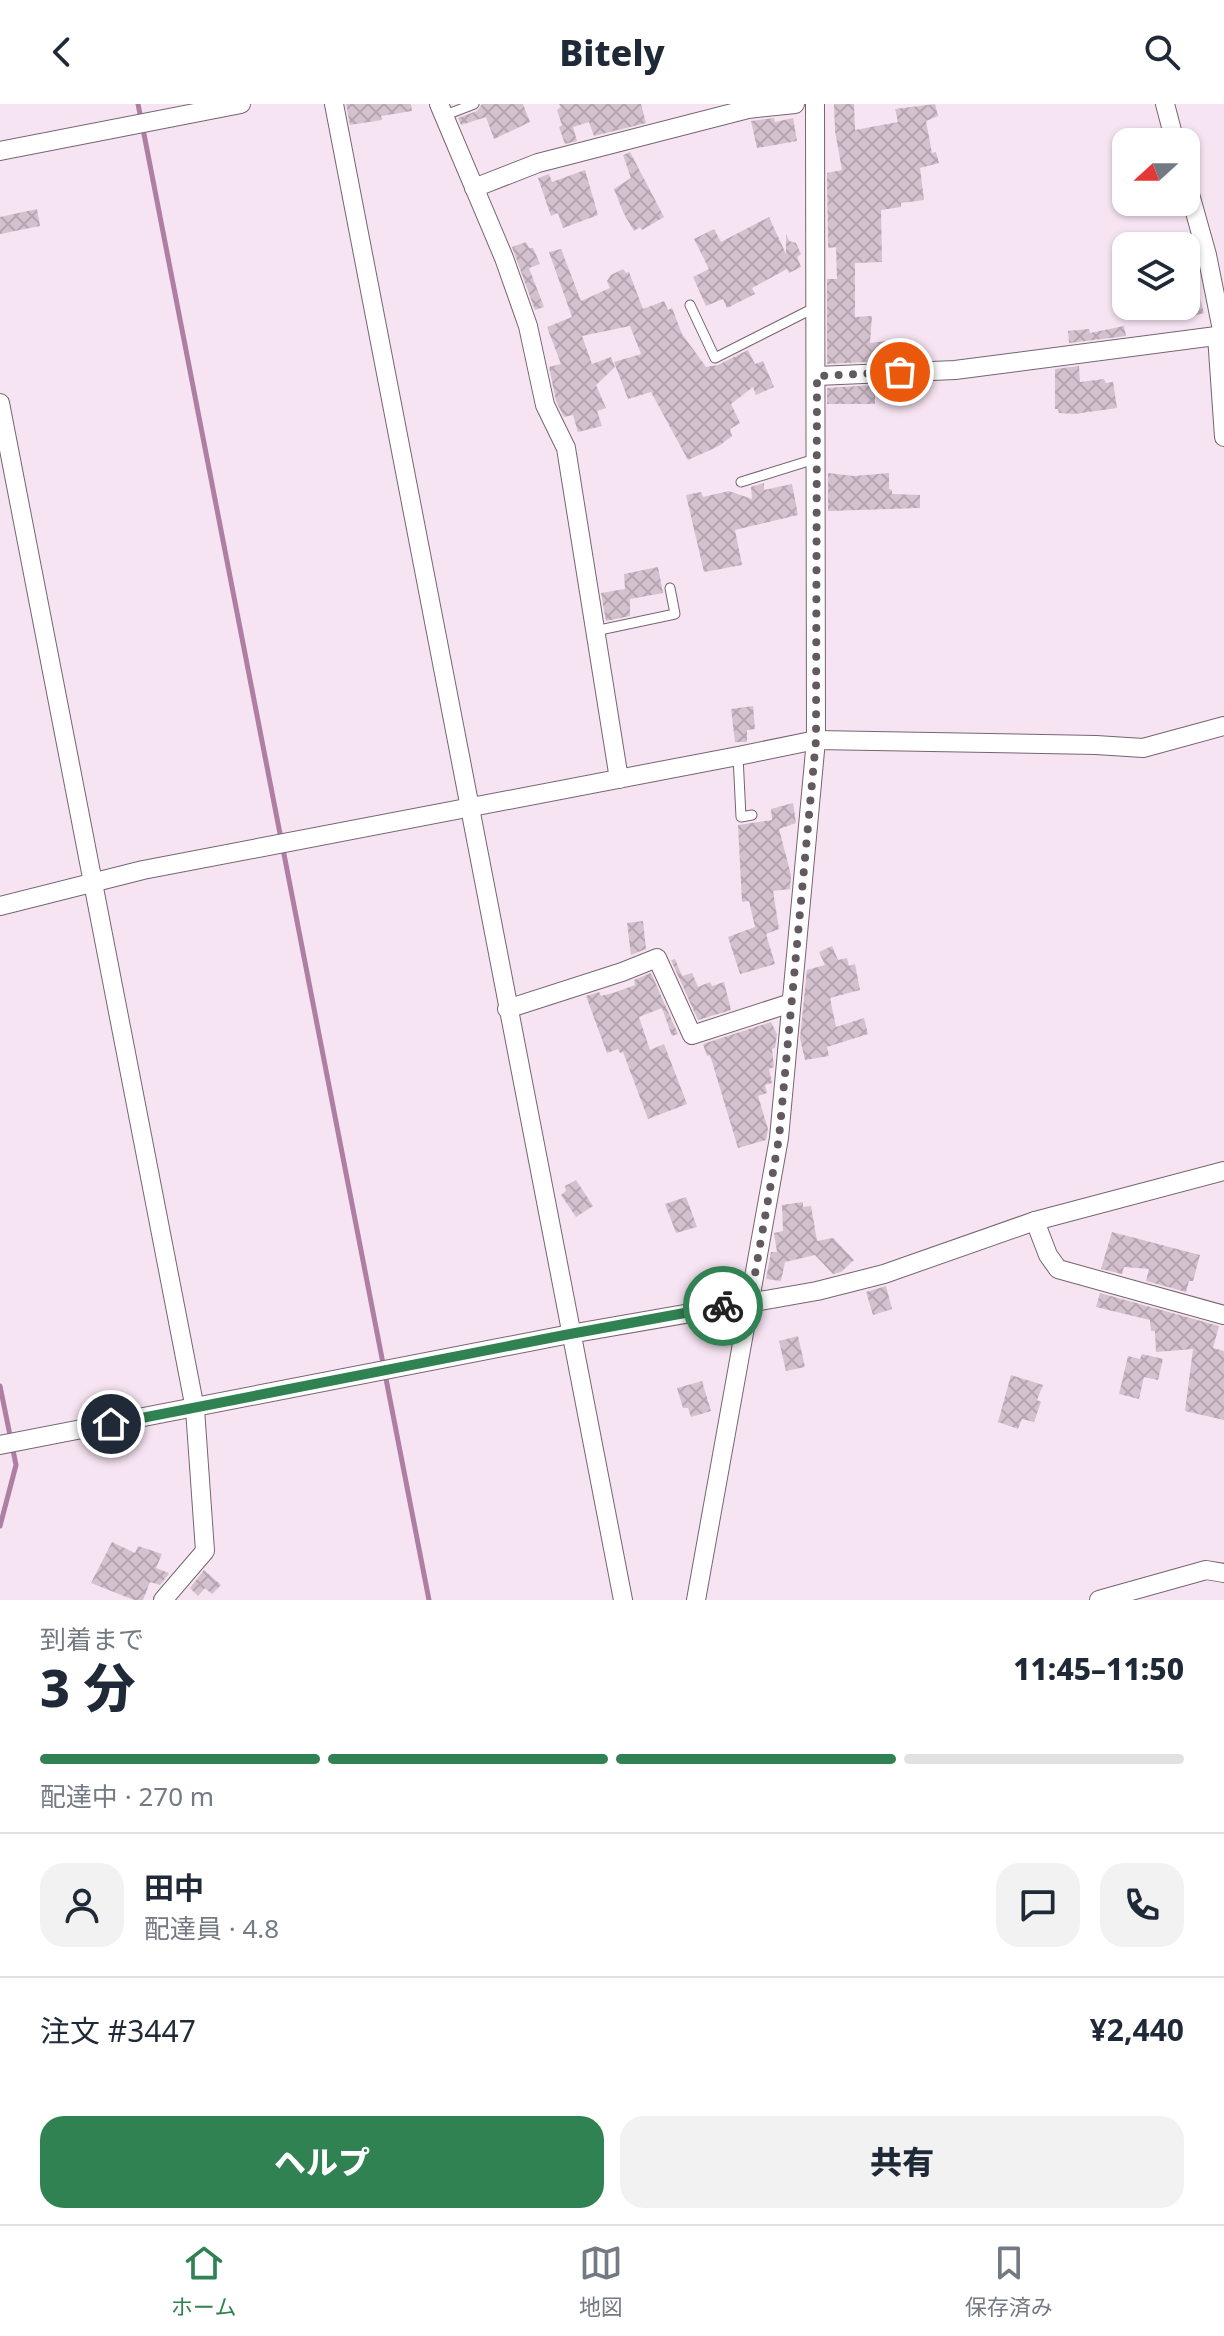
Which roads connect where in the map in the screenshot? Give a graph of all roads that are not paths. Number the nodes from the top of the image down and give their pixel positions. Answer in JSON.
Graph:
{"nodes":[{"id":1,"x":241,"y":104,"type":"edge"},
{"id":2,"x":334,"y":104,"type":"edge"},
{"id":3,"x":474,"y":104,"type":"edge"},
{"id":4,"x":795,"y":104,"type":"edge"},
{"id":5,"x":815,"y":104,"type":"edge"},
{"id":6,"x":1165,"y":104,"type":"edge"},
{"id":7,"x":441,"y":110,"type":"edge"},
{"id":8,"x":1171,"y":128,"type":"edge"},
{"id":9,"x":0,"y":151,"type":"edge"},
{"id":10,"x":474,"y":188,"type":"junction"},
{"id":11,"x":1196,"y":216,"type":"edge"},
{"id":12,"x":690,"y":305,"type":"dead end"},
{"id":13,"x":814,"y":308,"type":"junction"},
{"id":14,"x":1222,"y":336,"type":"edge"},
{"id":15,"x":817,"y":376,"type":"junction"},
{"id":16,"x":0,"y":403,"type":"edge"},
{"id":17,"x":1224,"y":437,"type":"edge"},
{"id":18,"x":815,"y":459,"type":"junction"},
{"id":19,"x":741,"y":482,"type":"dead end"},
{"id":20,"x":670,"y":588,"type":"dead end"},
{"id":21,"x":595,"y":631,"type":"junction"},
{"id":22,"x":1224,"y":726,"type":"edge"},
{"id":23,"x":816,"y":740,"type":"junction"},
{"id":24,"x":738,"y":756,"type":"junction"},
{"id":25,"x":619,"y":779,"type":"junction"},
{"id":26,"x":472,"y":808,"type":"junction"},
{"id":27,"x":752,"y":815,"type":"dead end"},
{"id":28,"x":94,"y":881,"type":"junction"},
{"id":29,"x":0,"y":906,"type":"edge"},
{"id":30,"x":791,"y":1003,"type":"junction"},
{"id":31,"x":507,"y":1009,"type":"junction"},
{"id":32,"x":1224,"y":1171,"type":"edge"},
{"id":33,"x":1035,"y":1221,"type":"junction"},
{"id":34,"x":750,"y":1302,"type":"junction"},
{"id":35,"x":1224,"y":1315,"type":"edge"},
{"id":36,"x":570,"y":1334,"type":"junction"},
{"id":37,"x":195,"y":1409,"type":"junction"},
{"id":38,"x":0,"y":1445,"type":"edge"},
{"id":39,"x":1224,"y":1573,"type":"edge"},
{"id":40,"x":163,"y":1600,"type":"edge"},
{"id":41,"x":623,"y":1600,"type":"edge"},
{"id":42,"x":696,"y":1600,"type":"edge"},
{"id":43,"x":1099,"y":1600,"type":"edge"}],
"edges":[{"from":1,"to":9,"type":"street"},
{"from":2,"to":26,"type":"street"},
{"from":3,"to":7,"type":"lane"},
{"from":4,"to":10,"type":"street"},
{"from":5,"to":13,"type":"street"},
{"from":6,"to":8,"type":"street"},
{"from":7,"to":10,"type":"street"},
{"from":10,"to":21,"type":"street"},
{"from":11,"to":14,"type":"street"},
{"from":12,"to":13,"type":"lane"},
{"from":13,"to":15,"type":"street"},
{"from":14,"to":15,"type":"street"},
{"from":14,"to":17,"type":"street"},
{"from":15,"to":18,"type":"street"},
{"from":16,"to":28,"type":"street"},
{"from":18,"to":19,"type":"lane"},
{"from":18,"to":23,"type":"street"},
{"from":20,"to":21,"type":"lane"},
{"from":21,"to":25,"type":"street"},
{"from":22,"to":23,"type":"street"},
{"from":23,"to":24,"type":"street"},
{"from":23,"to":30,"type":"street"},
{"from":24,"to":25,"type":"street"},
{"from":24,"to":27,"type":"lane"},
{"from":25,"to":26,"type":"street"},
{"from":26,"to":28,"type":"street"},
{"from":26,"to":31,"type":"street"},
{"from":28,"to":29,"type":"street"},
{"from":28,"to":37,"type":"street"},
{"from":30,"to":31,"type":"street"},
{"from":30,"to":34,"type":"street"},
{"from":31,"to":36,"type":"street"},
{"from":32,"to":33,"type":"street"},
{"from":33,"to":34,"type":"street"},
{"from":33,"to":35,"type":"street"},
{"from":34,"to":36,"type":"street"},
{"from":34,"to":42,"type":"street"},
{"from":36,"to":37,"type":"street"},
{"from":36,"to":41,"type":"street"},
{"from":37,"to":38,"type":"street"},
{"from":37,"to":40,"type":"street"},
{"from":39,"to":43,"type":"street"}]}
